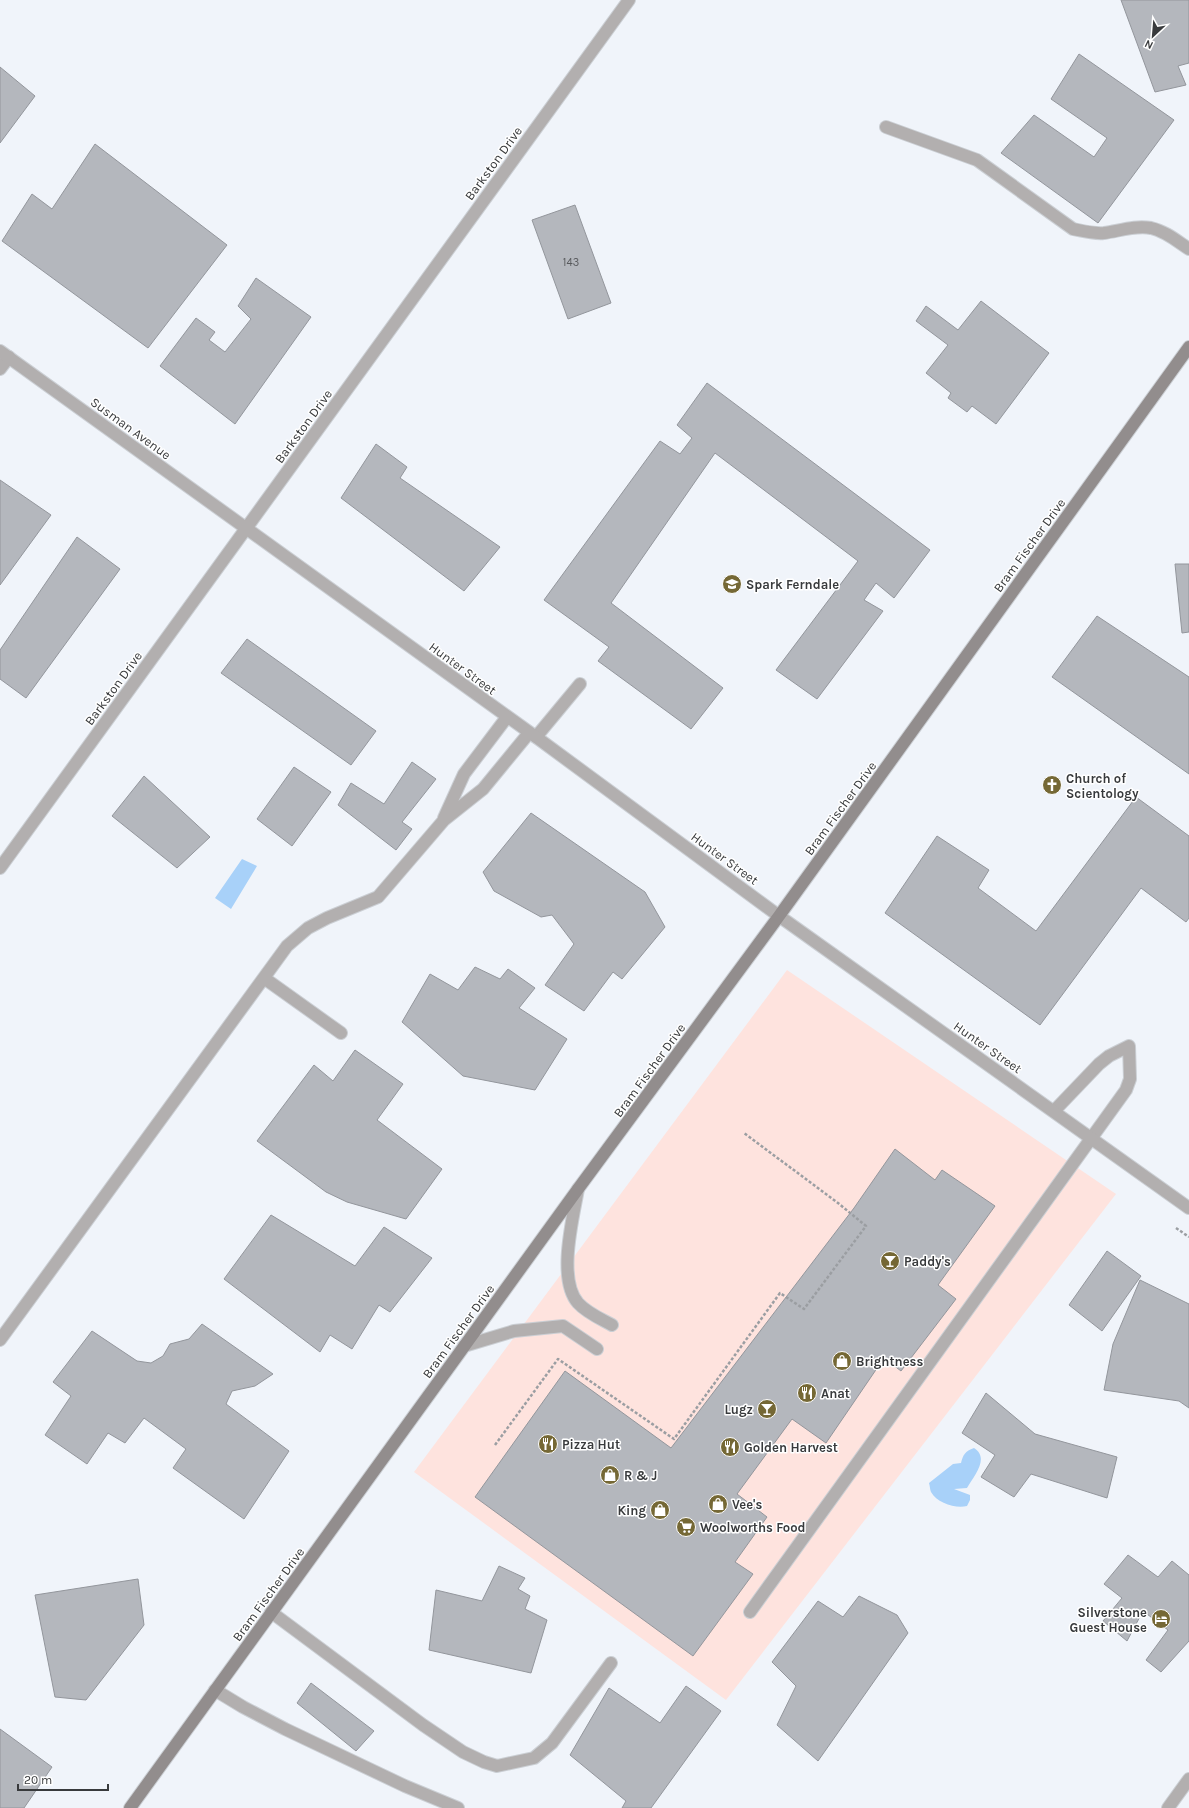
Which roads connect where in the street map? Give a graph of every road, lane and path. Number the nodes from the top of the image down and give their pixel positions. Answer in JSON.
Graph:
{"nodes":[{"id":1,"x":629,"y":0,"type":"edge"},
{"id":2,"x":886,"y":127,"type":"dead end"},
{"id":3,"x":1189,"y":249,"type":"edge"},
{"id":4,"x":1189,"y":347,"type":"edge"},
{"id":5,"x":5,"y":354,"type":"edge"},
{"id":6,"x":0,"y":369,"type":"edge"},
{"id":7,"x":246,"y":529,"type":"junction"},
{"id":8,"x":580,"y":684,"type":"dead end"},
{"id":9,"x":507,"y":717,"type":"junction"},
{"id":10,"x":532,"y":735,"type":"junction"},
{"id":11,"x":444,"y":820,"type":"junction"},
{"id":12,"x":0,"y":868,"type":"edge"},
{"id":13,"x":779,"y":916,"type":"junction"},
{"id":14,"x":264,"y":978,"type":"junction"},
{"id":15,"x":341,"y":1033,"type":"dead end"},
{"id":16,"x":1054,"y":1111,"type":"junction"},
{"id":17,"x":744,"y":1133,"type":"dead end"},
{"id":18,"x":1092,"y":1139,"type":"junction"},
{"id":19,"x":578,"y":1189,"type":"junction"},
{"id":20,"x":1189,"y":1208,"type":"edge"},
{"id":21,"x":612,"y":1325,"type":"dead end"},
{"id":22,"x":0,"y":1340,"type":"edge"},
{"id":23,"x":464,"y":1346,"type":"junction"},
{"id":24,"x":597,"y":1349,"type":"dead end"},
{"id":25,"x":495,"y":1445,"type":"dead end"},
{"id":26,"x":272,"y":1612,"type":"junction"},
{"id":27,"x":750,"y":1612,"type":"dead end"},
{"id":28,"x":611,"y":1663,"type":"dead end"},
{"id":29,"x":215,"y":1690,"type":"junction"},
{"id":30,"x":1189,"y":1779,"type":"edge"},
{"id":31,"x":130,"y":1808,"type":"edge"},
{"id":32,"x":458,"y":1808,"type":"edge"},
{"id":33,"x":1168,"y":1808,"type":"edge"}],
"edges":[{"from":1,"to":7,"type":"street","name":"Barkston Drive"},
{"from":2,"to":3,"type":"street"},
{"from":4,"to":13,"type":"main road","name":"Bram Fischer Drive"},
{"from":5,"to":6,"type":"street"},
{"from":5,"to":7,"type":"street","name":"Susman Avenue"},
{"from":7,"to":9,"type":"street","name":"Hunter Street"},
{"from":7,"to":12,"type":"street","name":"Barkston Drive"},
{"from":8,"to":10,"type":"street"},
{"from":9,"to":10,"type":"street","name":"Hunter Street"},
{"from":9,"to":11,"type":"street"},
{"from":10,"to":11,"type":"street"},
{"from":10,"to":13,"type":"street","name":"Hunter Street"},
{"from":11,"to":14,"type":"street"},
{"from":13,"to":16,"type":"street","name":"Hunter Street"},
{"from":13,"to":19,"type":"main road","name":"Bram Fischer Drive"},
{"from":14,"to":15,"type":"street"},
{"from":14,"to":22,"type":"street"},
{"from":16,"to":18,"type":"street","name":"Hunter Street"},
{"from":16,"to":18,"type":"street"},
{"from":17,"to":25,"type":"path"},
{"from":18,"to":20,"type":"street","name":"Hunter Street"},
{"from":18,"to":27,"type":"street"},
{"from":19,"to":21,"type":"street"},
{"from":19,"to":23,"type":"main road","name":"Bram Fischer Drive"},
{"from":23,"to":24,"type":"street"},
{"from":23,"to":26,"type":"main road","name":"Bram Fischer Drive"},
{"from":26,"to":28,"type":"street"},
{"from":26,"to":29,"type":"main road","name":"Bram Fischer Drive"},
{"from":29,"to":31,"type":"main road","name":"Bram Fischer Drive"},
{"from":29,"to":32,"type":"street"},
{"from":30,"to":33,"type":"street"}]}
